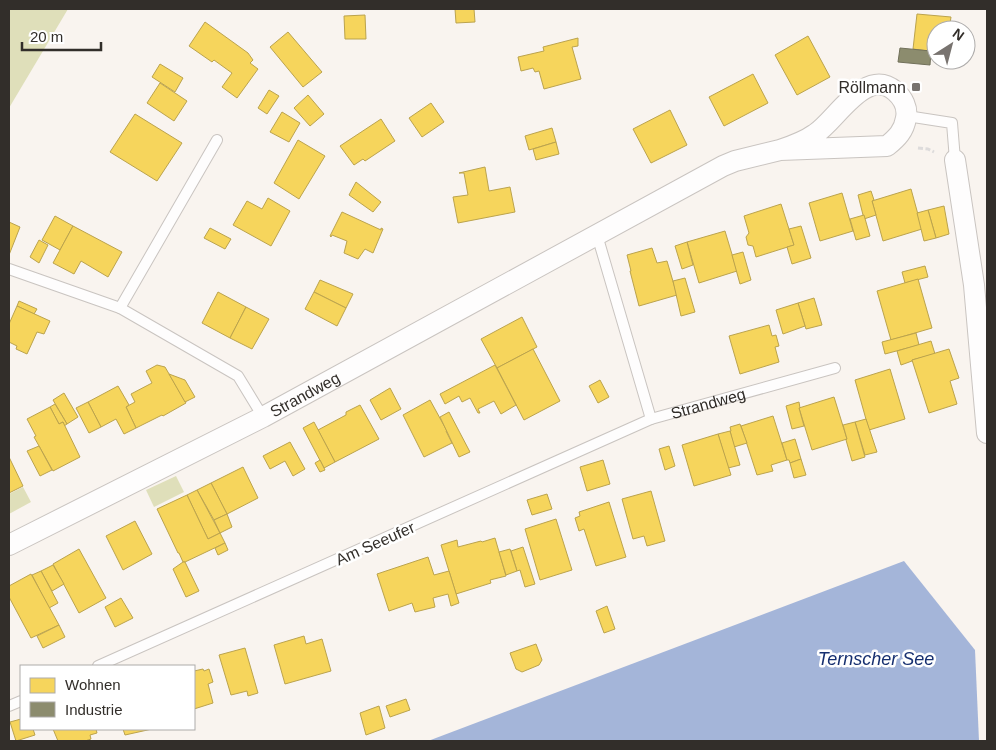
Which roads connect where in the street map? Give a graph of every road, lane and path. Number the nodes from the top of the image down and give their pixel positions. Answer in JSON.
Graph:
{"nodes":[{"id":1,"x":907,"y":116,"type":"junction"},
{"id":2,"x":217,"y":140,"type":"dead end"},
{"id":3,"x":887,"y":146,"type":"junction"},
{"id":4,"x":780,"y":150,"type":"junction"},
{"id":5,"x":956,"y":160,"type":"junction"},
{"id":6,"x":596,"y":236,"type":"junction"},
{"id":7,"x":9,"y":269,"type":"edge"},
{"id":8,"x":120,"y":308,"type":"junction"},
{"id":9,"x":835,"y":368,"type":"dead end"},
{"id":10,"x":263,"y":417,"type":"junction"},
{"id":11,"x":651,"y":419,"type":"junction"},
{"id":12,"x":987,"y":432,"type":"edge"},
{"id":13,"x":9,"y":545,"type":"edge"},
{"id":14,"x":100,"y":665,"type":"edge"}],
"edges":[{"from":1,"to":3,"type":"street"},
{"from":1,"to":4,"type":"street","name":"Strandweg"},
{"from":1,"to":5,"type":"lane"},
{"from":2,"to":8,"type":"lane"},
{"from":3,"to":4,"type":"street","name":"Strandweg"},
{"from":3,"to":5,"type":"path"},
{"from":4,"to":6,"type":"street","name":"Strandweg"},
{"from":5,"to":12,"type":"street"},
{"from":6,"to":10,"type":"street","name":"Strandweg"},
{"from":6,"to":11,"type":"lane","name":"Strandweg"},
{"from":7,"to":8,"type":"lane"},
{"from":8,"to":10,"type":"lane"},
{"from":9,"to":11,"type":"lane","name":"Strandweg"},
{"from":10,"to":13,"type":"street","name":"Strandweg"},
{"from":11,"to":14,"type":"lane","name":"Am Seeufer"}]}
